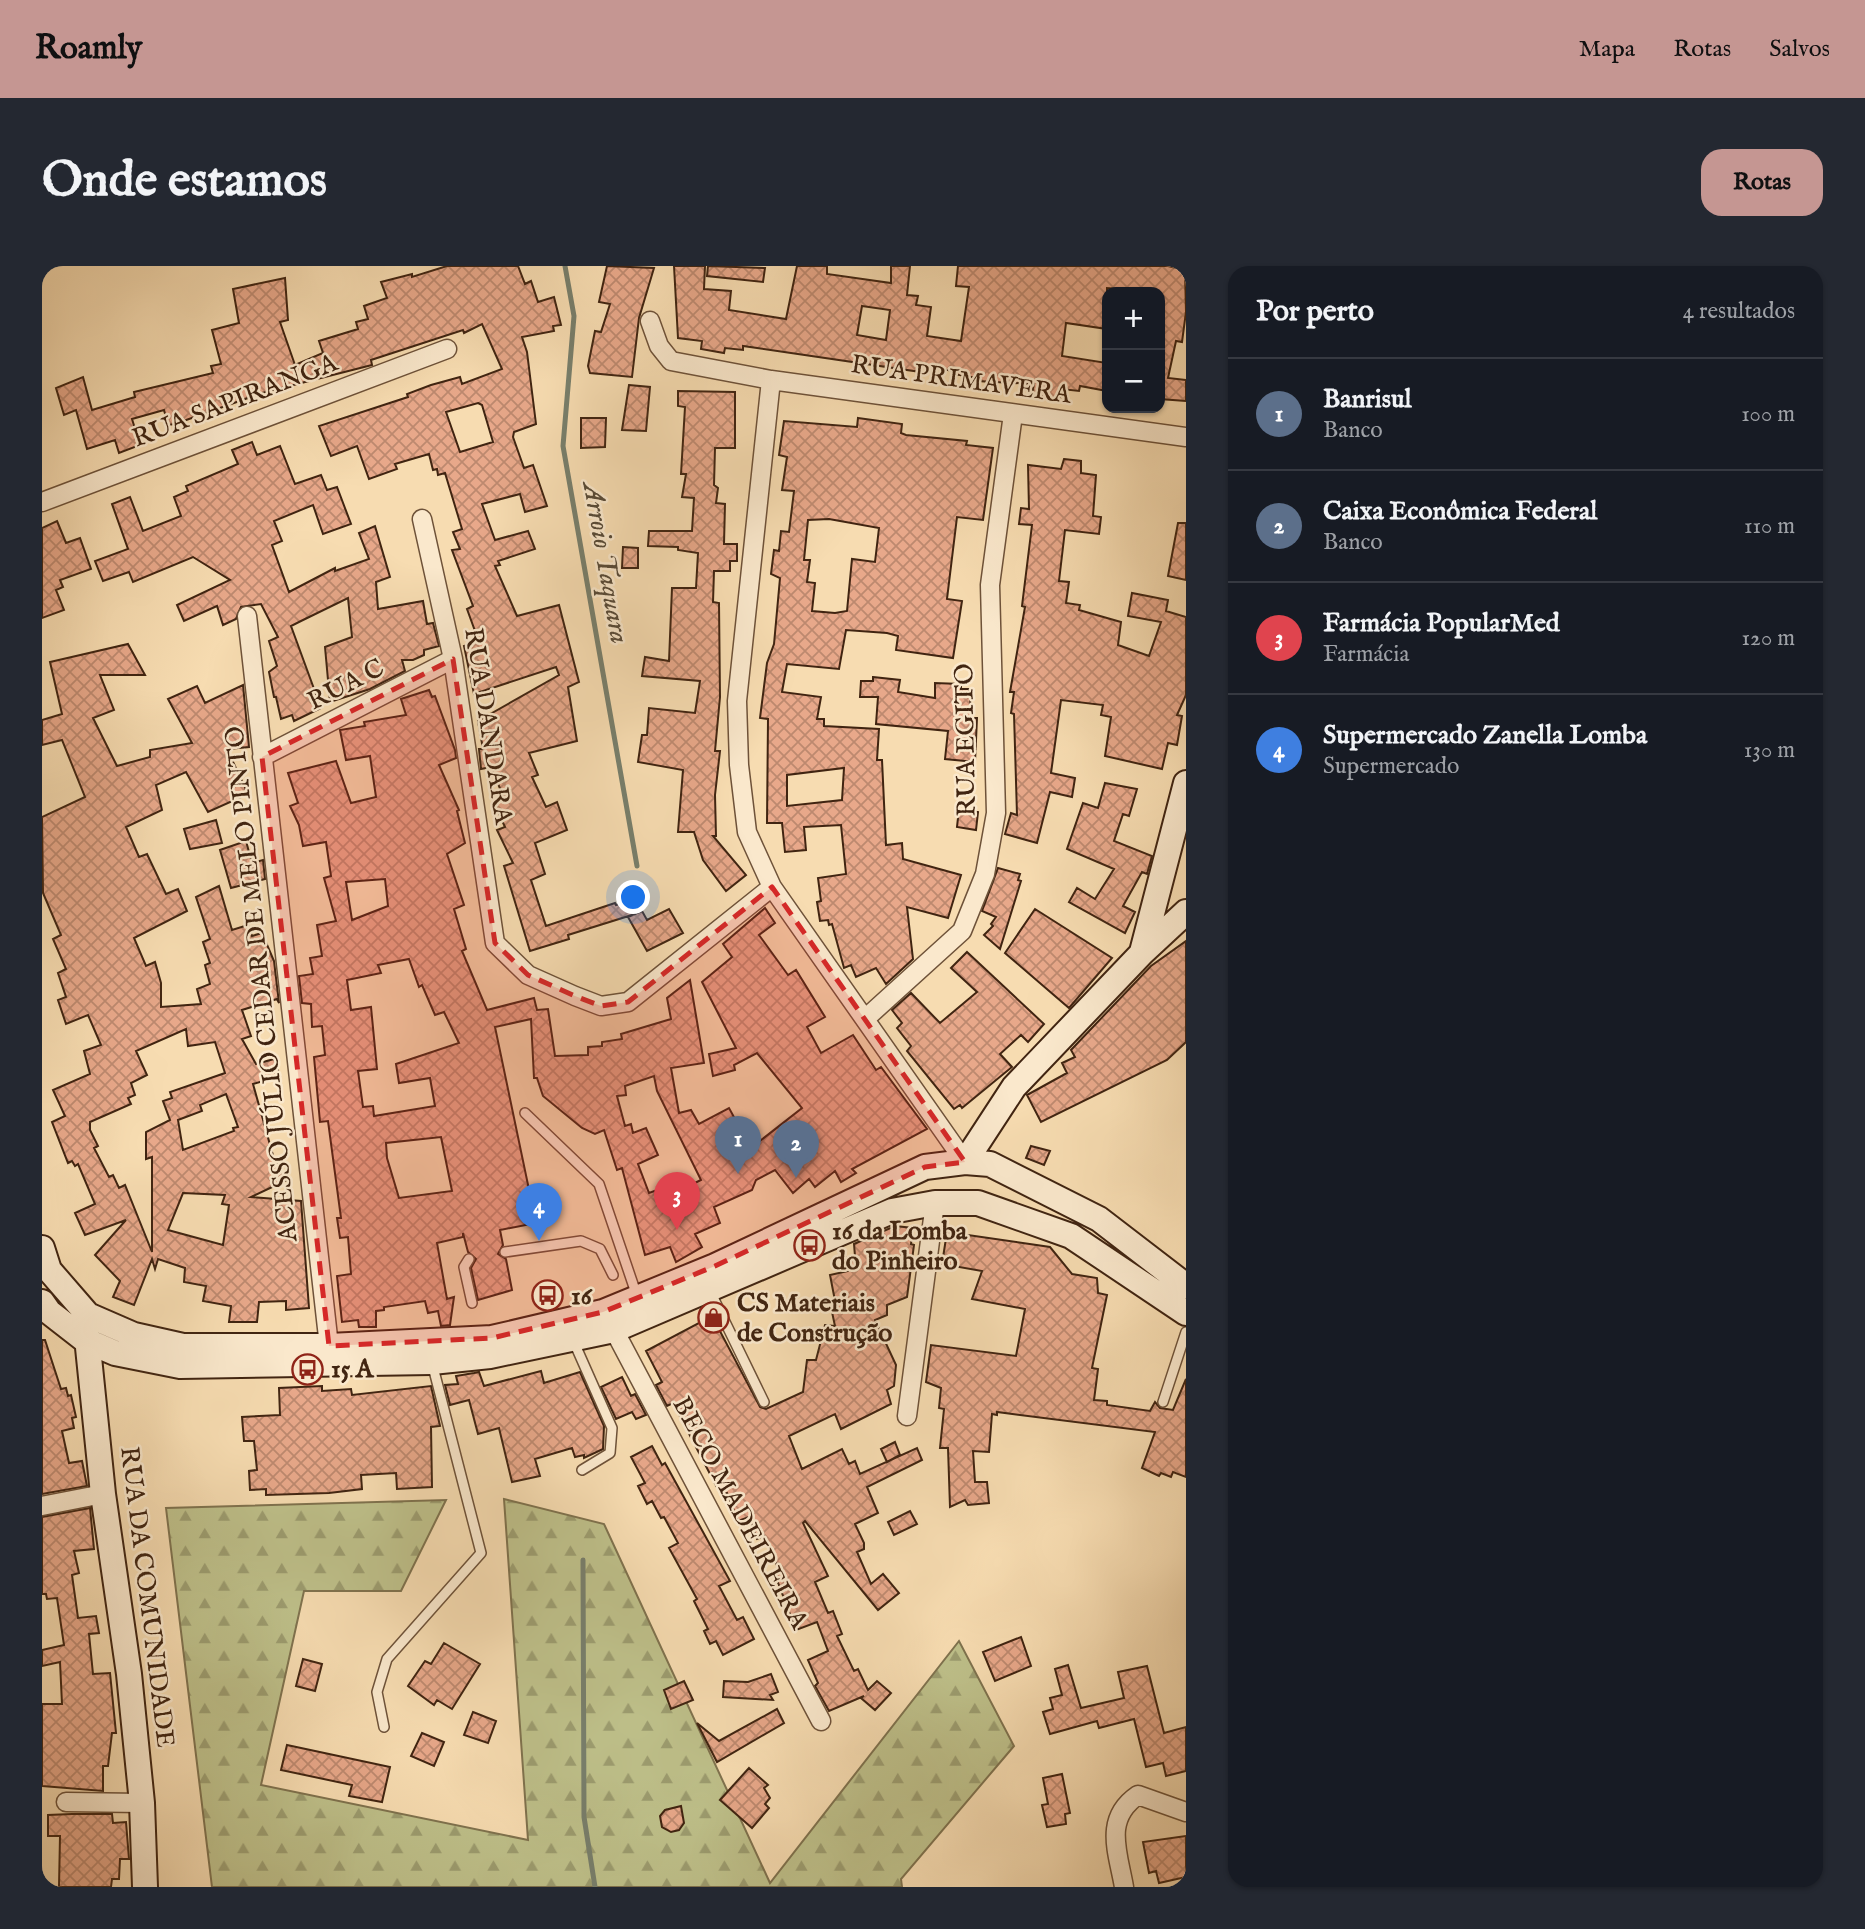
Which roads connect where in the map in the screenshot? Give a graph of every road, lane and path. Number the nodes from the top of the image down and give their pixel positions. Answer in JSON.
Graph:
{"nodes":[{"id":1,"x":650,"y":321,"type":"dead end"},
{"id":2,"x":447,"y":349,"type":"dead end"},
{"id":3,"x":771,"y":380,"type":"junction"},
{"id":4,"x":1013,"y":414,"type":"junction"},
{"id":5,"x":1186,"y":437,"type":"edge"},
{"id":6,"x":42,"y":502,"type":"edge"},
{"id":7,"x":422,"y":519,"type":"dead end"},
{"id":8,"x":247,"y":617,"type":"dead end"},
{"id":9,"x":453,"y":659,"type":"junction"},
{"id":10,"x":262,"y":757,"type":"junction"},
{"id":11,"x":1186,"y":783,"type":"edge"},
{"id":12,"x":772,"y":887,"type":"junction"},
{"id":13,"x":1186,"y":912,"type":"edge"},
{"id":14,"x":1142,"y":953,"type":"junction"},
{"id":15,"x":865,"y":1019,"type":"junction"},
{"id":16,"x":525,"y":1113,"type":"dead end"},
{"id":17,"x":965,"y":1162,"type":"junction"},
{"id":18,"x":990,"y":1164,"type":"junction"},
{"id":19,"x":925,"y":1167,"type":"junction"},
{"id":20,"x":935,"y":1203,"type":"junction"},
{"id":21,"x":978,"y":1203,"type":"junction"},
{"id":22,"x":42,"y":1248,"type":"edge"},
{"id":23,"x":505,"y":1252,"type":"dead end"},
{"id":24,"x":469,"y":1259,"type":"dead end"},
{"id":25,"x":613,"y":1275,"type":"dead end"},
{"id":26,"x":1186,"y":1286,"type":"edge"},
{"id":27,"x":710,"y":1290,"type":"junction"},
{"id":28,"x":638,"y":1298,"type":"junction"},
{"id":29,"x":42,"y":1302,"type":"edge"},
{"id":30,"x":472,"y":1303,"type":"dead end"},
{"id":31,"x":1186,"y":1313,"type":"edge"},
{"id":32,"x":88,"y":1315,"type":"junction"},
{"id":33,"x":614,"y":1330,"type":"junction"},
{"id":34,"x":1186,"y":1332,"type":"edge"},
{"id":35,"x":572,"y":1339,"type":"junction"},
{"id":36,"x":85,"y":1340,"type":"junction"},
{"id":37,"x":329,"y":1346,"type":"junction"},
{"id":38,"x":432,"y":1362,"type":"junction"},
{"id":39,"x":764,"y":1402,"type":"dead end"},
{"id":40,"x":1163,"y":1402,"type":"dead end"},
{"id":41,"x":907,"y":1416,"type":"dead end"},
{"id":42,"x":582,"y":1470,"type":"dead end"},
{"id":43,"x":103,"y":1494,"type":"junction"},
{"id":44,"x":42,"y":1506,"type":"edge"},
{"id":45,"x":821,"y":1721,"type":"dead end"},
{"id":46,"x":384,"y":1727,"type":"dead end"},
{"id":47,"x":66,"y":1802,"type":"dead end"},
{"id":48,"x":142,"y":1803,"type":"junction"},
{"id":49,"x":1186,"y":1812,"type":"edge"},
{"id":50,"x":145,"y":1887,"type":"edge"},
{"id":51,"x":1124,"y":1887,"type":"edge"}],
"edges":[{"from":1,"to":3,"type":"street","name":"RUA PRIMAVERA"},
{"from":2,"to":6,"type":"street","name":"RUA SAPIRANGA"},
{"from":3,"to":4,"type":"street","name":"RUA PRIMAVERA"},
{"from":3,"to":12,"type":"street"},
{"from":4,"to":5,"type":"street","name":"RUA PRIMAVERA"},
{"from":4,"to":15,"type":"street","name":"RUA EGITO"},
{"from":7,"to":9,"type":"street","name":"RUA DANDARA"},
{"from":8,"to":10,"type":"street","name":"ACESSO JÚLIO CEDAR DE MELO PINTO"},
{"from":9,"to":10,"type":"street","name":"RUA C"},
{"from":9,"to":12,"type":"street","name":"RUA DANDARA"},
{"from":10,"to":37,"type":"street","name":"ACESSO JÚLIO CEDAR DE MELO PINTO"},
{"from":11,"to":14,"type":"main road"},
{"from":12,"to":15,"type":"street"},
{"from":13,"to":14,"type":"main road"},
{"from":14,"to":17,"type":"main road"},
{"from":15,"to":17,"type":"street"},
{"from":16,"to":28,"type":"lane"},
{"from":17,"to":18,"type":"main road"},
{"from":17,"to":19,"type":"main road"},
{"from":18,"to":21,"type":"main road"},
{"from":18,"to":26,"type":"main road"},
{"from":19,"to":20,"type":"main road"},
{"from":19,"to":28,"type":"main road"},
{"from":20,"to":21,"type":"main road"},
{"from":20,"to":27,"type":"main road"},
{"from":20,"to":41,"type":"street"},
{"from":21,"to":31,"type":"main road"},
{"from":22,"to":32,"type":"main road"},
{"from":23,"to":25,"type":"lane"},
{"from":24,"to":30,"type":"lane"},
{"from":27,"to":33,"type":"main road"},
{"from":27,"to":39,"type":"lane"},
{"from":28,"to":37,"type":"main road"},
{"from":29,"to":36,"type":"main road"},
{"from":32,"to":36,"type":"main road","name":"RUA DA COMUNIDADE"},
{"from":32,"to":37,"type":"main road"},
{"from":33,"to":35,"type":"main road"},
{"from":33,"to":45,"type":"street","name":"BECO MADEIREIRA"},
{"from":34,"to":40,"type":"lane"},
{"from":35,"to":38,"type":"main road"},
{"from":35,"to":42,"type":"lane"},
{"from":36,"to":38,"type":"main road"},
{"from":36,"to":43,"type":"main road","name":"RUA DA COMUNIDADE"},
{"from":38,"to":46,"type":"lane"},
{"from":43,"to":44,"type":"street"},
{"from":43,"to":48,"type":"main road","name":"RUA DA COMUNIDADE"},
{"from":47,"to":48,"type":"street"},
{"from":48,"to":50,"type":"main road","name":"RUA DA COMUNIDADE"},
{"from":49,"to":51,"type":"street"}]}
